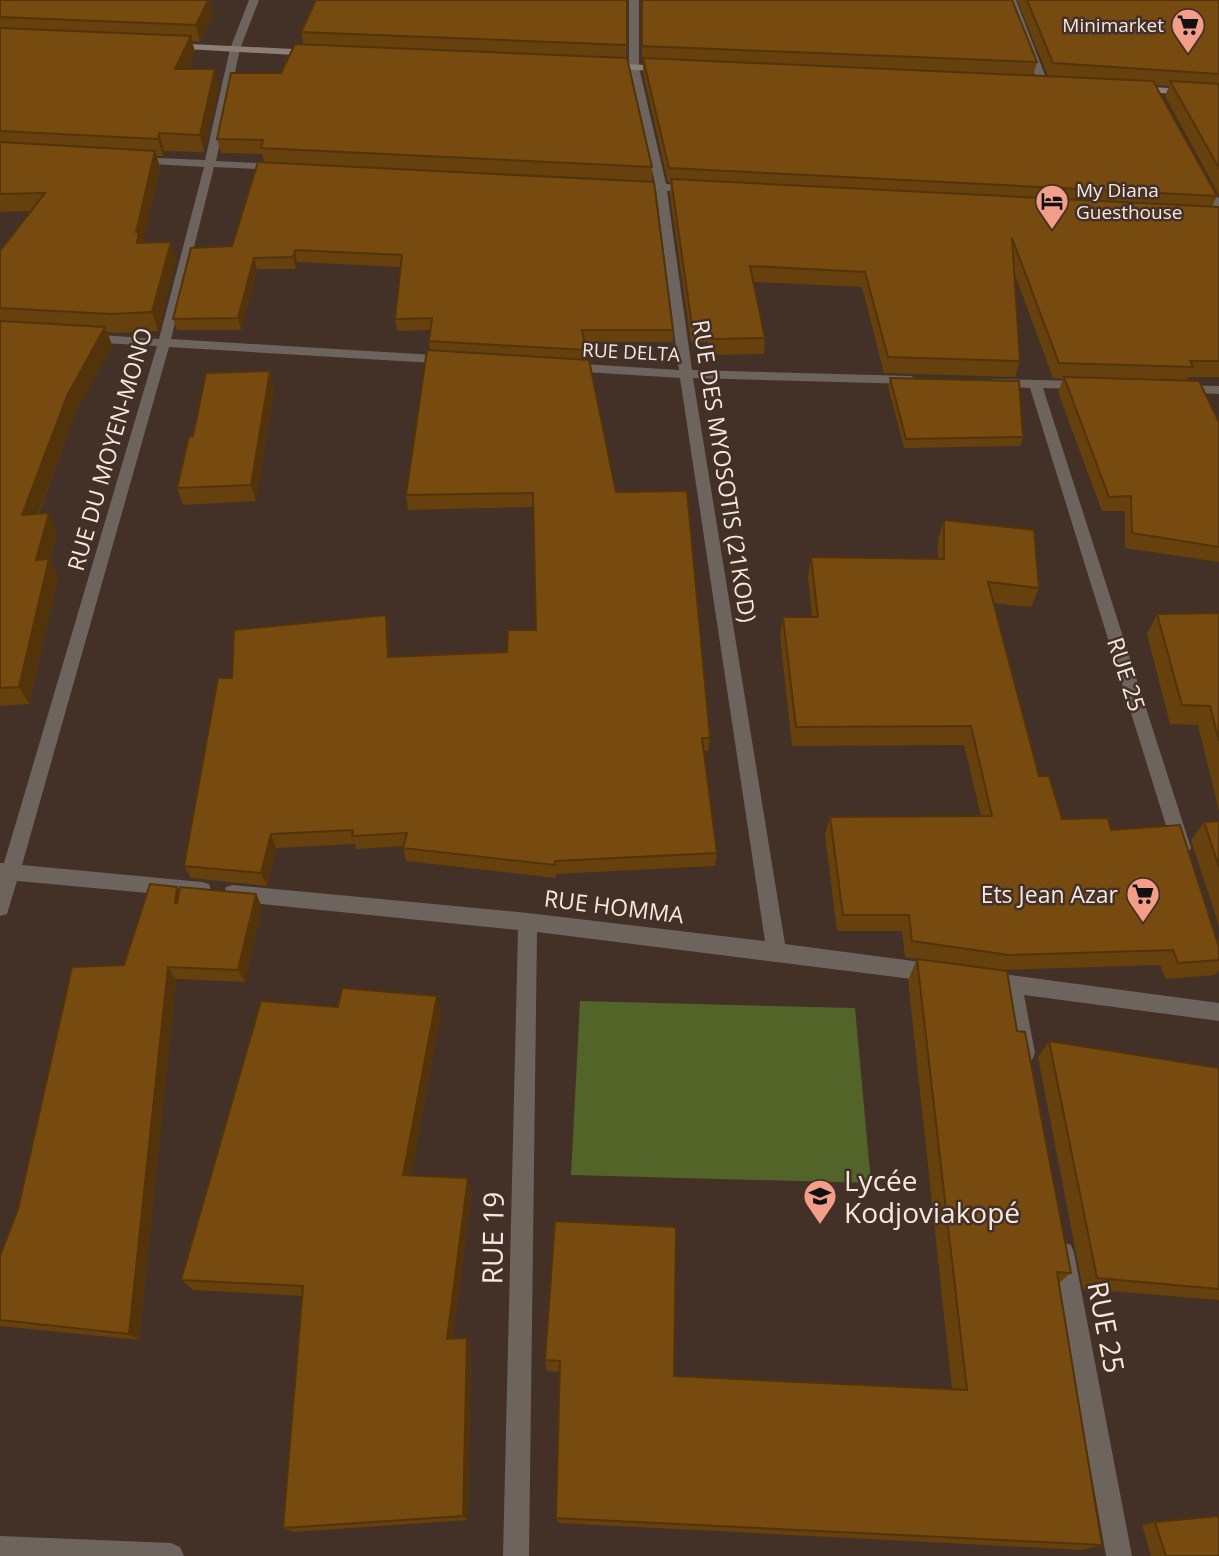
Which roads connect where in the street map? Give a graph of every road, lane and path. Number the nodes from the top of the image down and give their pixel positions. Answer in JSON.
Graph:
{"nodes":[{"id":1,"x":254,"y":0,"type":"edge"},
{"id":2,"x":634,"y":0,"type":"edge"},
{"id":3,"x":1011,"y":0,"type":"edge"},
{"id":4,"x":152,"y":46,"type":"edge"},
{"id":5,"x":235,"y":49,"type":"junction"},
{"id":6,"x":331,"y":54,"type":"edge"},
{"id":7,"x":593,"y":65,"type":"edge"},
{"id":8,"x":634,"y":67,"type":"junction"},
{"id":9,"x":675,"y":69,"type":"edge"},
{"id":10,"x":1030,"y":82,"type":"edge"},
{"id":11,"x":1049,"y":83,"type":"joint"},
{"id":12,"x":1127,"y":88,"type":"edge"},
{"id":13,"x":1154,"y":91,"type":"junction"},
{"id":14,"x":1219,"y":94,"type":"edge"},
{"id":15,"x":1161,"y":103,"type":"edge"},
{"id":16,"x":118,"y":159,"type":"edge"},
{"id":17,"x":210,"y":163,"type":"junction"},
{"id":18,"x":292,"y":167,"type":"edge"},
{"id":19,"x":1200,"y":174,"type":"edge"},
{"id":20,"x":620,"y":185,"type":"edge"},
{"id":21,"x":661,"y":187,"type":"junction"},
{"id":22,"x":703,"y":189,"type":"edge"},
{"id":23,"x":1219,"y":210,"type":"edge"},
{"id":24,"x":1205,"y":216,"type":"edge"},
{"id":25,"x":1219,"y":217,"type":"edge"},
{"id":26,"x":69,"y":337,"type":"edge"},
{"id":27,"x":164,"y":343,"type":"junction"},
{"id":28,"x":467,"y":361,"type":"edge"},
{"id":29,"x":549,"y":366,"type":"edge"},
{"id":30,"x":686,"y":374,"type":"junction"},
{"id":31,"x":924,"y":381,"type":"edge"},
{"id":32,"x":980,"y":382,"type":"edge"},
{"id":33,"x":1035,"y":384,"type":"junction"},
{"id":34,"x":1101,"y":386,"type":"edge"},
{"id":35,"x":1167,"y":388,"type":"edge"},
{"id":36,"x":1219,"y":390,"type":"edge"},
{"id":37,"x":1186,"y":859,"type":"edge"},
{"id":38,"x":5,"y":872,"type":"edge"},
{"id":39,"x":0,"y":908,"type":"edge"},
{"id":40,"x":528,"y":921,"type":"junction"},
{"id":41,"x":776,"y":950,"type":"junction"},
{"id":42,"x":1012,"y":985,"type":"junction"},
{"id":43,"x":1219,"y":1012,"type":"edge"},
{"id":44,"x":1030,"y":1080,"type":"edge"},
{"id":45,"x":1058,"y":1230,"type":"edge"},
{"id":46,"x":0,"y":1549,"type":"edge"},
{"id":47,"x":171,"y":1556,"type":"edge"},
{"id":48,"x":516,"y":1556,"type":"edge"},
{"id":49,"x":1119,"y":1556,"type":"edge"}],
"edges":[{"from":1,"to":5,"type":"street","name":"RUE DU MOYEN-MONO"},
{"from":2,"to":8,"type":"street","name":"RUE DES MYOSOTIS (21KOD)"},
{"from":3,"to":11,"type":"street"},
{"from":4,"to":5,"type":"street"},
{"from":5,"to":6,"type":"street"},
{"from":5,"to":17,"type":"street","name":"RUE DU MOYEN-MONO"},
{"from":7,"to":8,"type":"street"},
{"from":8,"to":9,"type":"street"},
{"from":8,"to":21,"type":"street","name":"RUE DES MYOSOTIS (21KOD)"},
{"from":10,"to":11,"type":"street"},
{"from":12,"to":13,"type":"street"},
{"from":13,"to":14,"type":"street"},
{"from":13,"to":15,"type":"street"},
{"from":16,"to":17,"type":"street"},
{"from":17,"to":18,"type":"street"},
{"from":17,"to":27,"type":"street","name":"RUE DU MOYEN-MONO"},
{"from":19,"to":23,"type":"street"},
{"from":20,"to":21,"type":"street"},
{"from":21,"to":22,"type":"street"},
{"from":21,"to":30,"type":"street","name":"RUE DES MYOSOTIS (21KOD)"},
{"from":24,"to":25,"type":"street"},
{"from":26,"to":27,"type":"street"},
{"from":27,"to":28,"type":"street"},
{"from":27,"to":38,"type":"street","name":"RUE DU MOYEN-MONO"},
{"from":29,"to":30,"type":"street","name":"RUE DELTA"},
{"from":30,"to":31,"type":"street","name":"RUE DELTA"},
{"from":30,"to":41,"type":"street","name":"RUE DES MYOSOTIS (21KOD)"},
{"from":32,"to":33,"type":"street"},
{"from":33,"to":34,"type":"street"},
{"from":33,"to":37,"type":"street","name":"RUE 25"},
{"from":35,"to":36,"type":"street"},
{"from":38,"to":39,"type":"street","name":"RUE DU MOYEN-MONO"},
{"from":38,"to":40,"type":"street","name":"RUE HOMMA"},
{"from":40,"to":41,"type":"street","name":"RUE HOMMA"},
{"from":40,"to":48,"type":"street","name":"RUE 19"},
{"from":41,"to":42,"type":"street","name":"RUE HOMMA"},
{"from":42,"to":43,"type":"street","name":"RUE HOMMA"},
{"from":42,"to":44,"type":"street"},
{"from":45,"to":49,"type":"street","name":"RUE 25"},
{"from":46,"to":47,"type":"street"}]}
